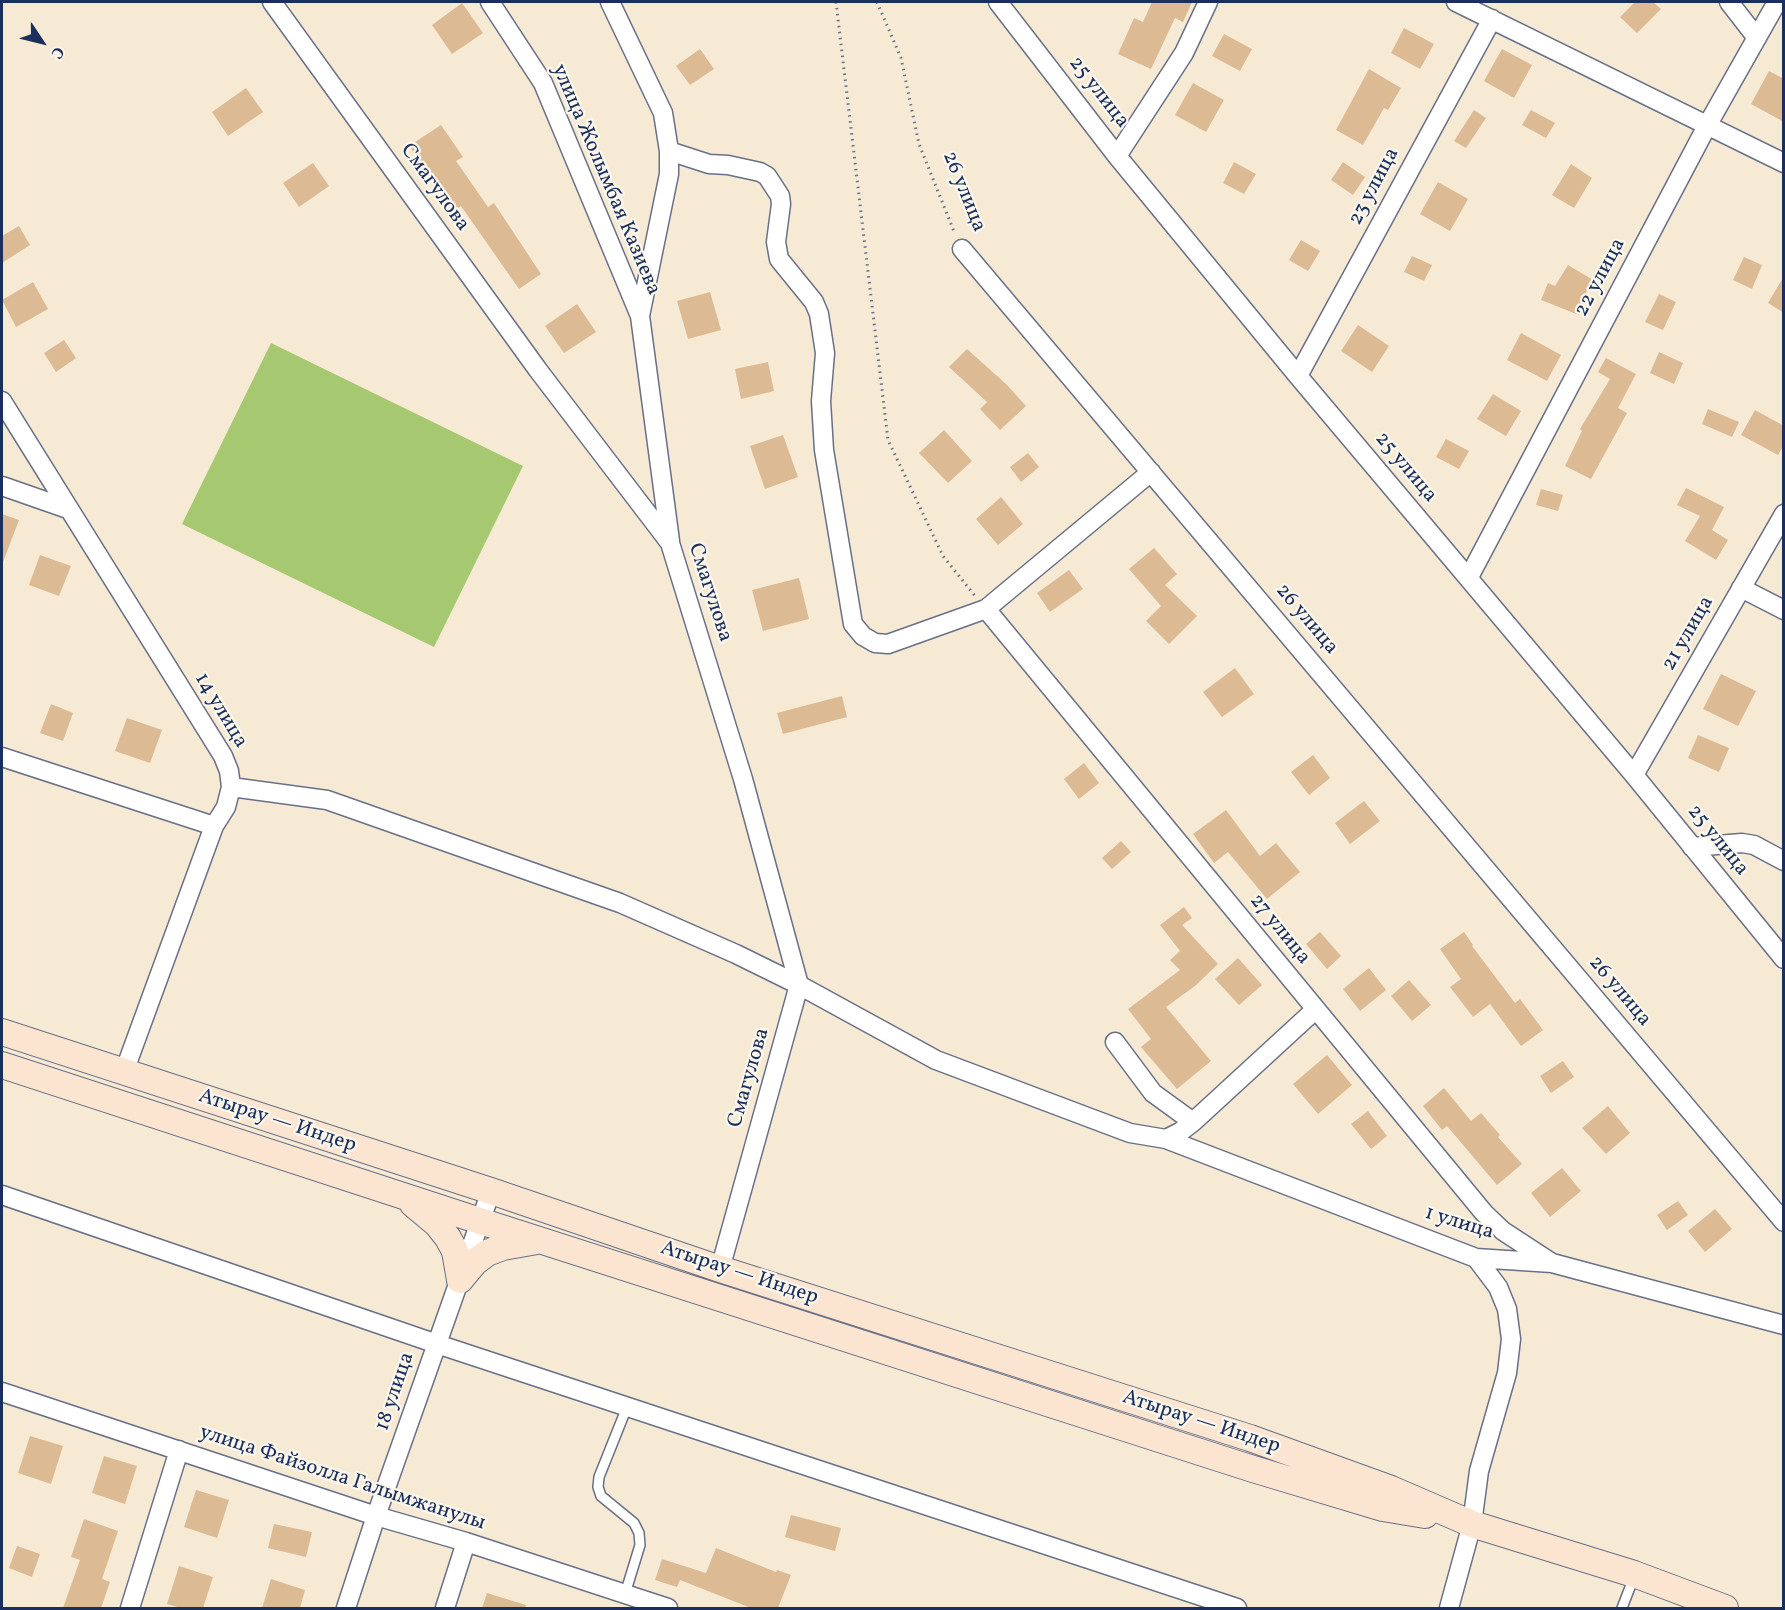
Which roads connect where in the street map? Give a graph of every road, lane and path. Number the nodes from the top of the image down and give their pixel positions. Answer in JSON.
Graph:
{"nodes":[{"id":1,"x":272,"y":2,"type":"edge"},
{"id":2,"x":490,"y":2,"type":"edge"},
{"id":3,"x":610,"y":2,"type":"edge"},
{"id":4,"x":836,"y":2,"type":"edge"},
{"id":5,"x":877,"y":2,"type":"edge"},
{"id":6,"x":998,"y":2,"type":"edge"},
{"id":7,"x":1208,"y":2,"type":"edge"},
{"id":8,"x":1456,"y":2,"type":"edge"},
{"id":9,"x":1729,"y":2,"type":"edge"},
{"id":10,"x":1777,"y":2,"type":"edge"},
{"id":11,"x":1492,"y":19,"type":"junction"},
{"id":12,"x":1757,"y":38,"type":"junction"},
{"id":13,"x":1708,"y":124,"type":"junction"},
{"id":14,"x":669,"y":150,"type":"junction"},
{"id":15,"x":1118,"y":156,"type":"junction"},
{"id":16,"x":1784,"y":163,"type":"edge"},
{"id":17,"x":962,"y":249,"type":"joint"},
{"id":18,"x":640,"y":316,"type":"junction"},
{"id":19,"x":1298,"y":376,"type":"junction"},
{"id":20,"x":2,"y":401,"type":"edge"},
{"id":21,"x":1151,"y":472,"type":"junction"},
{"id":22,"x":2,"y":486,"type":"edge"},
{"id":23,"x":68,"y":509,"type":"junction"},
{"id":24,"x":1784,"y":514,"type":"edge"},
{"id":25,"x":670,"y":543,"type":"junction"},
{"id":26,"x":1469,"y":577,"type":"junction"},
{"id":27,"x":1741,"y":588,"type":"junction"},
{"id":28,"x":986,"y":609,"type":"junction"},
{"id":29,"x":1784,"y":610,"type":"edge"},
{"id":30,"x":2,"y":757,"type":"edge"},
{"id":31,"x":1634,"y":775,"type":"junction"},
{"id":32,"x":231,"y":787,"type":"junction"},
{"id":33,"x":214,"y":826,"type":"junction"},
{"id":34,"x":1692,"y":847,"type":"junction"},
{"id":35,"x":1784,"y":861,"type":"edge"},
{"id":36,"x":1784,"y":959,"type":"edge"},
{"id":37,"x":799,"y":985,"type":"junction"},
{"id":38,"x":1316,"y":1009,"type":"junction"},
{"id":39,"x":2,"y":1032,"type":"edge"},
{"id":40,"x":1115,"y":1042,"type":"dead end"},
{"id":41,"x":2,"y":1065,"type":"edge"},
{"id":42,"x":124,"y":1072,"type":"junction"},
{"id":43,"x":1193,"y":1122,"type":"junction"},
{"id":44,"x":1166,"y":1139,"type":"junction"},
{"id":45,"x":491,"y":1191,"type":"junction"},
{"id":46,"x":2,"y":1195,"type":"edge"},
{"id":47,"x":400,"y":1195,"type":"junction"},
{"id":48,"x":480,"y":1221,"type":"junction"},
{"id":49,"x":1784,"y":1222,"type":"edge"},
{"id":50,"x":540,"y":1240,"type":"junction"},
{"id":51,"x":1476,"y":1258,"type":"junction"},
{"id":52,"x":1552,"y":1263,"type":"junction"},
{"id":53,"x":720,"y":1269,"type":"junction"},
{"id":54,"x":460,"y":1280,"type":"junction"},
{"id":55,"x":1784,"y":1325,"type":"edge"},
{"id":56,"x":437,"y":1344,"type":"junction"},
{"id":57,"x":2,"y":1392,"type":"edge"},
{"id":58,"x":627,"y":1407,"type":"junction"},
{"id":59,"x":179,"y":1450,"type":"junction"},
{"id":60,"x":376,"y":1516,"type":"junction"},
{"id":61,"x":1472,"y":1524,"type":"junction"},
{"id":62,"x":466,"y":1542,"type":"junction"},
{"id":63,"x":1634,"y":1574,"type":"junction"},
{"id":64,"x":625,"y":1594,"type":"junction"},
{"id":65,"x":130,"y":1608,"type":"edge"},
{"id":66,"x":346,"y":1608,"type":"edge"},
{"id":67,"x":445,"y":1608,"type":"edge"},
{"id":68,"x":668,"y":1608,"type":"edge"},
{"id":69,"x":1237,"y":1608,"type":"edge"},
{"id":70,"x":1449,"y":1608,"type":"edge"},
{"id":71,"x":1622,"y":1608,"type":"edge"},
{"id":72,"x":1725,"y":1608,"type":"edge"}],
"edges":[{"from":1,"to":25,"type":"street","name":"Смагулова"},
{"from":2,"to":18,"type":"street","name":"улица Жолымбая Казиева"},
{"from":3,"to":14,"type":"street","name":"улица Жолымбая Казиева"},
{"from":4,"to":28,"type":"path"},
{"from":5,"to":17,"type":"path","name":"26 улица"},
{"from":6,"to":15,"type":"street","name":"25 улица"},
{"from":7,"to":15,"type":"street"},
{"from":8,"to":11,"type":"street"},
{"from":9,"to":12,"type":"street"},
{"from":10,"to":12,"type":"street","name":"22 улица"},
{"from":11,"to":13,"type":"street"},
{"from":11,"to":19,"type":"street","name":"23 улица"},
{"from":12,"to":13,"type":"street","name":"22 улица"},
{"from":13,"to":16,"type":"street"},
{"from":13,"to":26,"type":"street","name":"22 улица"},
{"from":14,"to":18,"type":"street","name":"улица Жолымбая Казиева"},
{"from":14,"to":28,"type":"street"},
{"from":15,"to":19,"type":"street","name":"25 улица"},
{"from":17,"to":21,"type":"street","name":"26 улица"},
{"from":18,"to":25,"type":"street","name":"улица Жолымбая Казиева"},
{"from":19,"to":26,"type":"street","name":"25 улица"},
{"from":20,"to":23,"type":"street","name":"14 улица"},
{"from":21,"to":28,"type":"street"},
{"from":21,"to":49,"type":"street","name":"26 улица"},
{"from":22,"to":23,"type":"street"},
{"from":23,"to":32,"type":"street","name":"14 улица"},
{"from":24,"to":27,"type":"street","name":"21 улица"},
{"from":25,"to":37,"type":"street","name":"Смагулова"},
{"from":26,"to":31,"type":"street","name":"25 улица"},
{"from":27,"to":29,"type":"street"},
{"from":27,"to":31,"type":"street","name":"21 улица"},
{"from":28,"to":38,"type":"street","name":"27 улица"},
{"from":30,"to":33,"type":"street"},
{"from":31,"to":34,"type":"street","name":"25 улица"},
{"from":32,"to":33,"type":"street"},
{"from":32,"to":37,"type":"street","name":"1 улица"},
{"from":33,"to":42,"type":"street"},
{"from":34,"to":35,"type":"street"},
{"from":34,"to":36,"type":"street","name":"25 улица"},
{"from":37,"to":44,"type":"street","name":"1 улица"},
{"from":37,"to":53,"type":"street","name":"Смагулова"},
{"from":38,"to":43,"type":"street"},
{"from":38,"to":52,"type":"street","name":"27 улица"},
{"from":39,"to":42,"type":"main road","name":"Атырау — Индер"},
{"from":40,"to":43,"type":"street"},
{"from":41,"to":47,"type":"main road","name":"Атырау — Индер"},
{"from":42,"to":45,"type":"main road","name":"Атырау — Индер"},
{"from":43,"to":44,"type":"street"},
{"from":44,"to":51,"type":"street","name":"1 улица"},
{"from":45,"to":48,"type":"street","name":"18 улица"},
{"from":45,"to":53,"type":"main road","name":"Атырау — Индер"},
{"from":46,"to":56,"type":"street"},
{"from":47,"to":48,"type":"main road","name":"Атырау — Индер"},
{"from":47,"to":54,"type":"main road"},
{"from":48,"to":50,"type":"main road","name":"Атырау — Индер"},
{"from":48,"to":54,"type":"street","name":"18 улица"},
{"from":50,"to":54,"type":"main road"},
{"from":50,"to":61,"type":"main road","name":"Атырау — Индер"},
{"from":51,"to":52,"type":"street","name":"1 улица"},
{"from":51,"to":61,"type":"street"},
{"from":52,"to":55,"type":"street","name":"1 улица"},
{"from":53,"to":61,"type":"main road","name":"Атырау — Индер"},
{"from":54,"to":56,"type":"street","name":"18 улица"},
{"from":56,"to":58,"type":"street"},
{"from":56,"to":60,"type":"street","name":"18 улица"},
{"from":57,"to":59,"type":"street","name":"улица Файзолла Галымжанулы"},
{"from":58,"to":64,"type":"lane"},
{"from":58,"to":69,"type":"street"},
{"from":59,"to":60,"type":"street","name":"улица Файзолла Галымжанулы"},
{"from":59,"to":65,"type":"street"},
{"from":60,"to":62,"type":"street","name":"улица Файзолла Галымжанулы"},
{"from":60,"to":66,"type":"street","name":"18 улица"},
{"from":61,"to":63,"type":"main road","name":"Атырау — Индер"},
{"from":61,"to":70,"type":"street"},
{"from":62,"to":64,"type":"street","name":"улица Файзолла Галымжанулы"},
{"from":62,"to":67,"type":"street"},
{"from":63,"to":71,"type":"lane"},
{"from":63,"to":72,"type":"main road","name":"Атырау — Индер"},
{"from":64,"to":68,"type":"street","name":"улица Файзолла Галымжанулы"}]}
